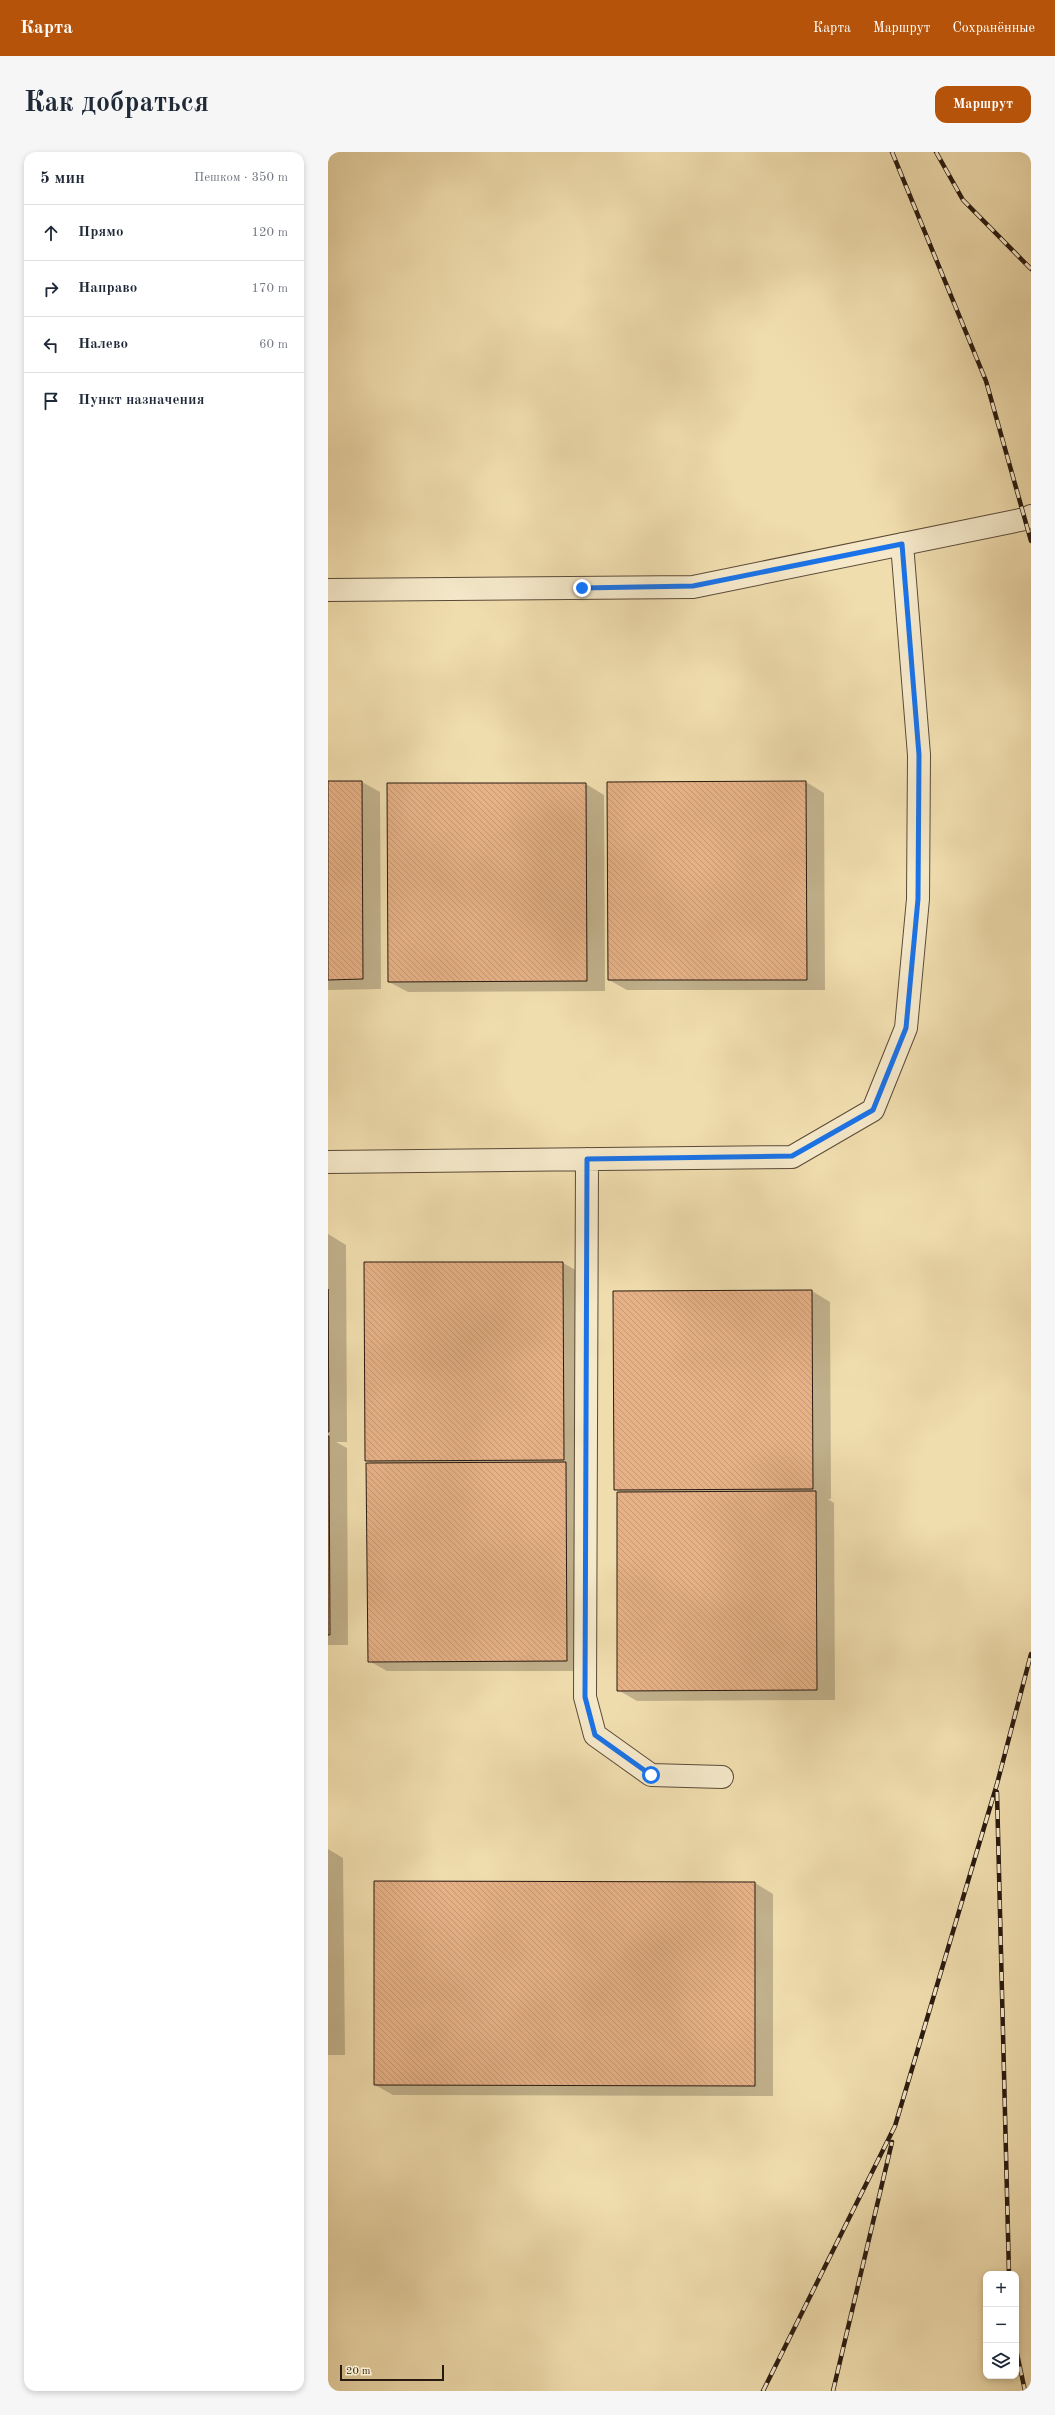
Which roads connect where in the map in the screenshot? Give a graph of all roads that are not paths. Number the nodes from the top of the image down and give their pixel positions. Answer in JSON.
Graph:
{"nodes":[{"id":1,"x":1031,"y":516,"type":"edge"},
{"id":2,"x":902,"y":544,"type":"junction"},
{"id":3,"x":328,"y":590,"type":"edge"},
{"id":4,"x":587,"y":1159,"type":"junction"},
{"id":5,"x":328,"y":1162,"type":"edge"},
{"id":6,"x":722,"y":1776,"type":"dead end"}],
"edges":[{"from":1,"to":2,"type":"lane"},
{"from":2,"to":3,"type":"lane"},
{"from":2,"to":4,"type":"lane"},
{"from":4,"to":5,"type":"lane"},
{"from":4,"to":6,"type":"lane"}]}
